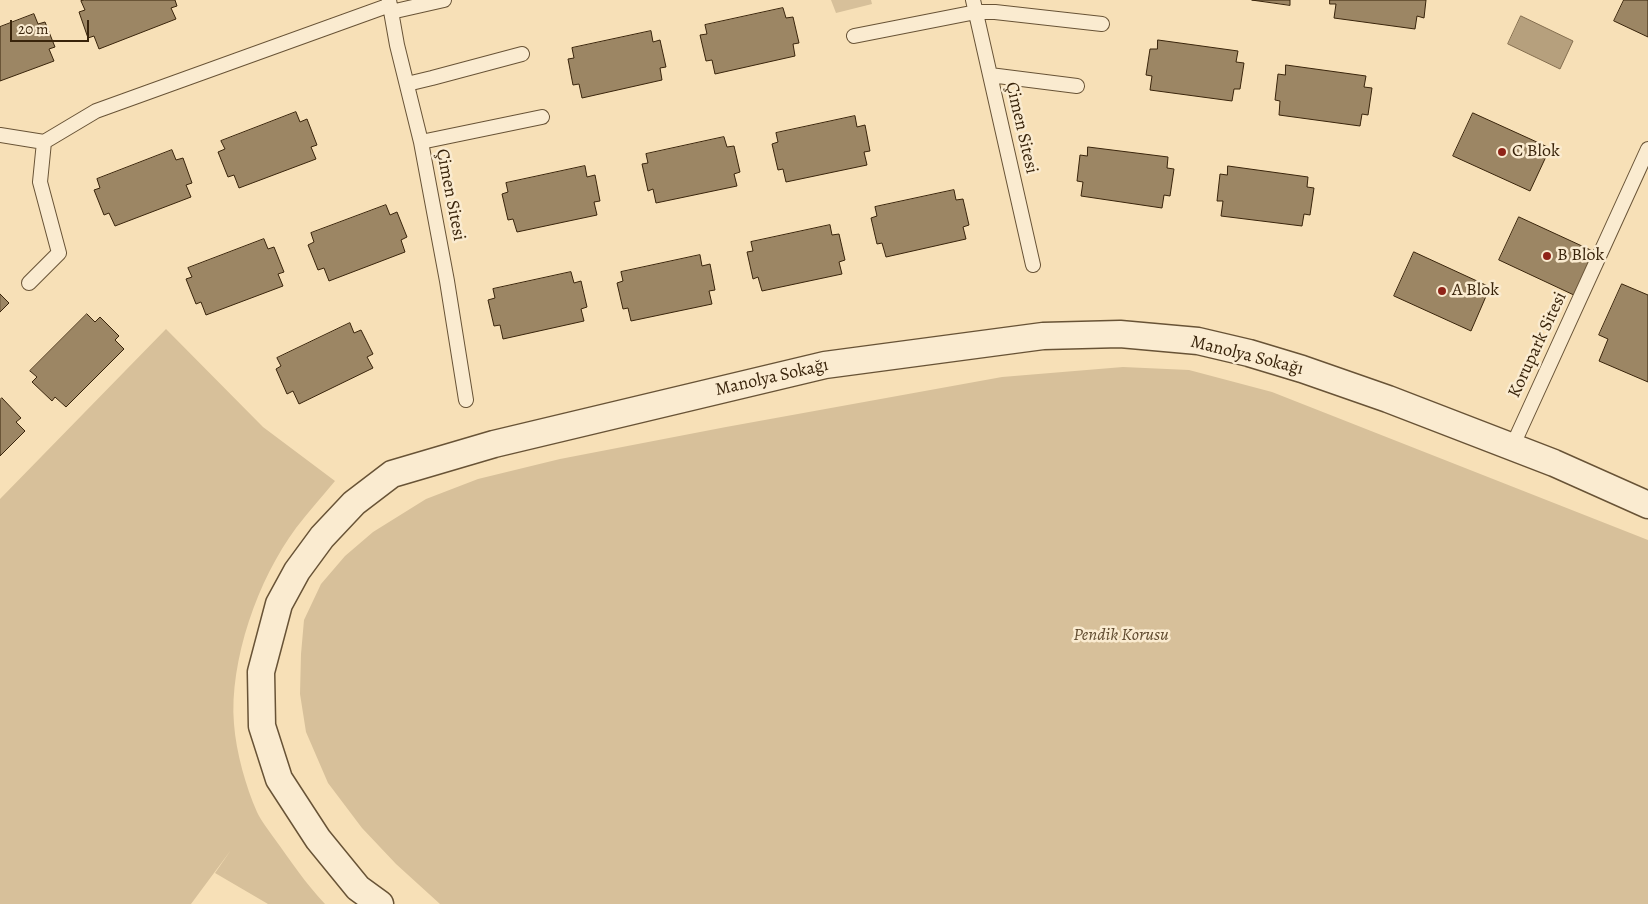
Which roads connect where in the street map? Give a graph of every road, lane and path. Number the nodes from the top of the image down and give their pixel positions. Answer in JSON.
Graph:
{"nodes":[{"id":1,"x":444,"y":0,"type":"edge"},
{"id":2,"x":390,"y":5,"type":"edge"},
{"id":3,"x":974,"y":6,"type":"edge"},
{"id":4,"x":1102,"y":24,"type":"dead end"},
{"id":5,"x":854,"y":36,"type":"dead end"},
{"id":6,"x":522,"y":54,"type":"dead end"},
{"id":7,"x":990,"y":75,"type":"junction"},
{"id":8,"x":407,"y":84,"type":"junction"},
{"id":9,"x":1077,"y":86,"type":"dead end"},
{"id":10,"x":542,"y":117,"type":"dead end"},
{"id":11,"x":0,"y":135,"type":"edge"},
{"id":12,"x":44,"y":142,"type":"junction"},
{"id":13,"x":421,"y":142,"type":"junction"},
{"id":14,"x":1648,"y":149,"type":"edge"},
{"id":15,"x":1034,"y":265,"type":"dead end"},
{"id":16,"x":29,"y":283,"type":"dead end"},
{"id":17,"x":466,"y":400,"type":"dead end"},
{"id":18,"x":1512,"y":447,"type":"junction"},
{"id":19,"x":1648,"y":505,"type":"edge"},
{"id":20,"x":380,"y":904,"type":"edge"}],
"edges":[{"from":1,"to":2,"type":"lane"},
{"from":2,"to":8,"type":"lane","name":"Çimen Sitesi"},
{"from":2,"to":12,"type":"lane"},
{"from":3,"to":4,"type":"lane"},
{"from":3,"to":5,"type":"lane"},
{"from":3,"to":7,"type":"lane","name":"Çimen Sitesi"},
{"from":6,"to":8,"type":"lane"},
{"from":7,"to":9,"type":"lane"},
{"from":7,"to":15,"type":"lane","name":"Çimen Sitesi"},
{"from":8,"to":13,"type":"lane","name":"Çimen Sitesi"},
{"from":10,"to":13,"type":"lane"},
{"from":11,"to":12,"type":"lane"},
{"from":12,"to":16,"type":"lane"},
{"from":13,"to":17,"type":"lane","name":"Çimen Sitesi"},
{"from":14,"to":18,"type":"lane","name":"Korupark Sitesi"},
{"from":18,"to":19,"type":"street","name":"Manolya Sokağı"},
{"from":18,"to":20,"type":"street","name":"Manolya Sokağı"}]}
